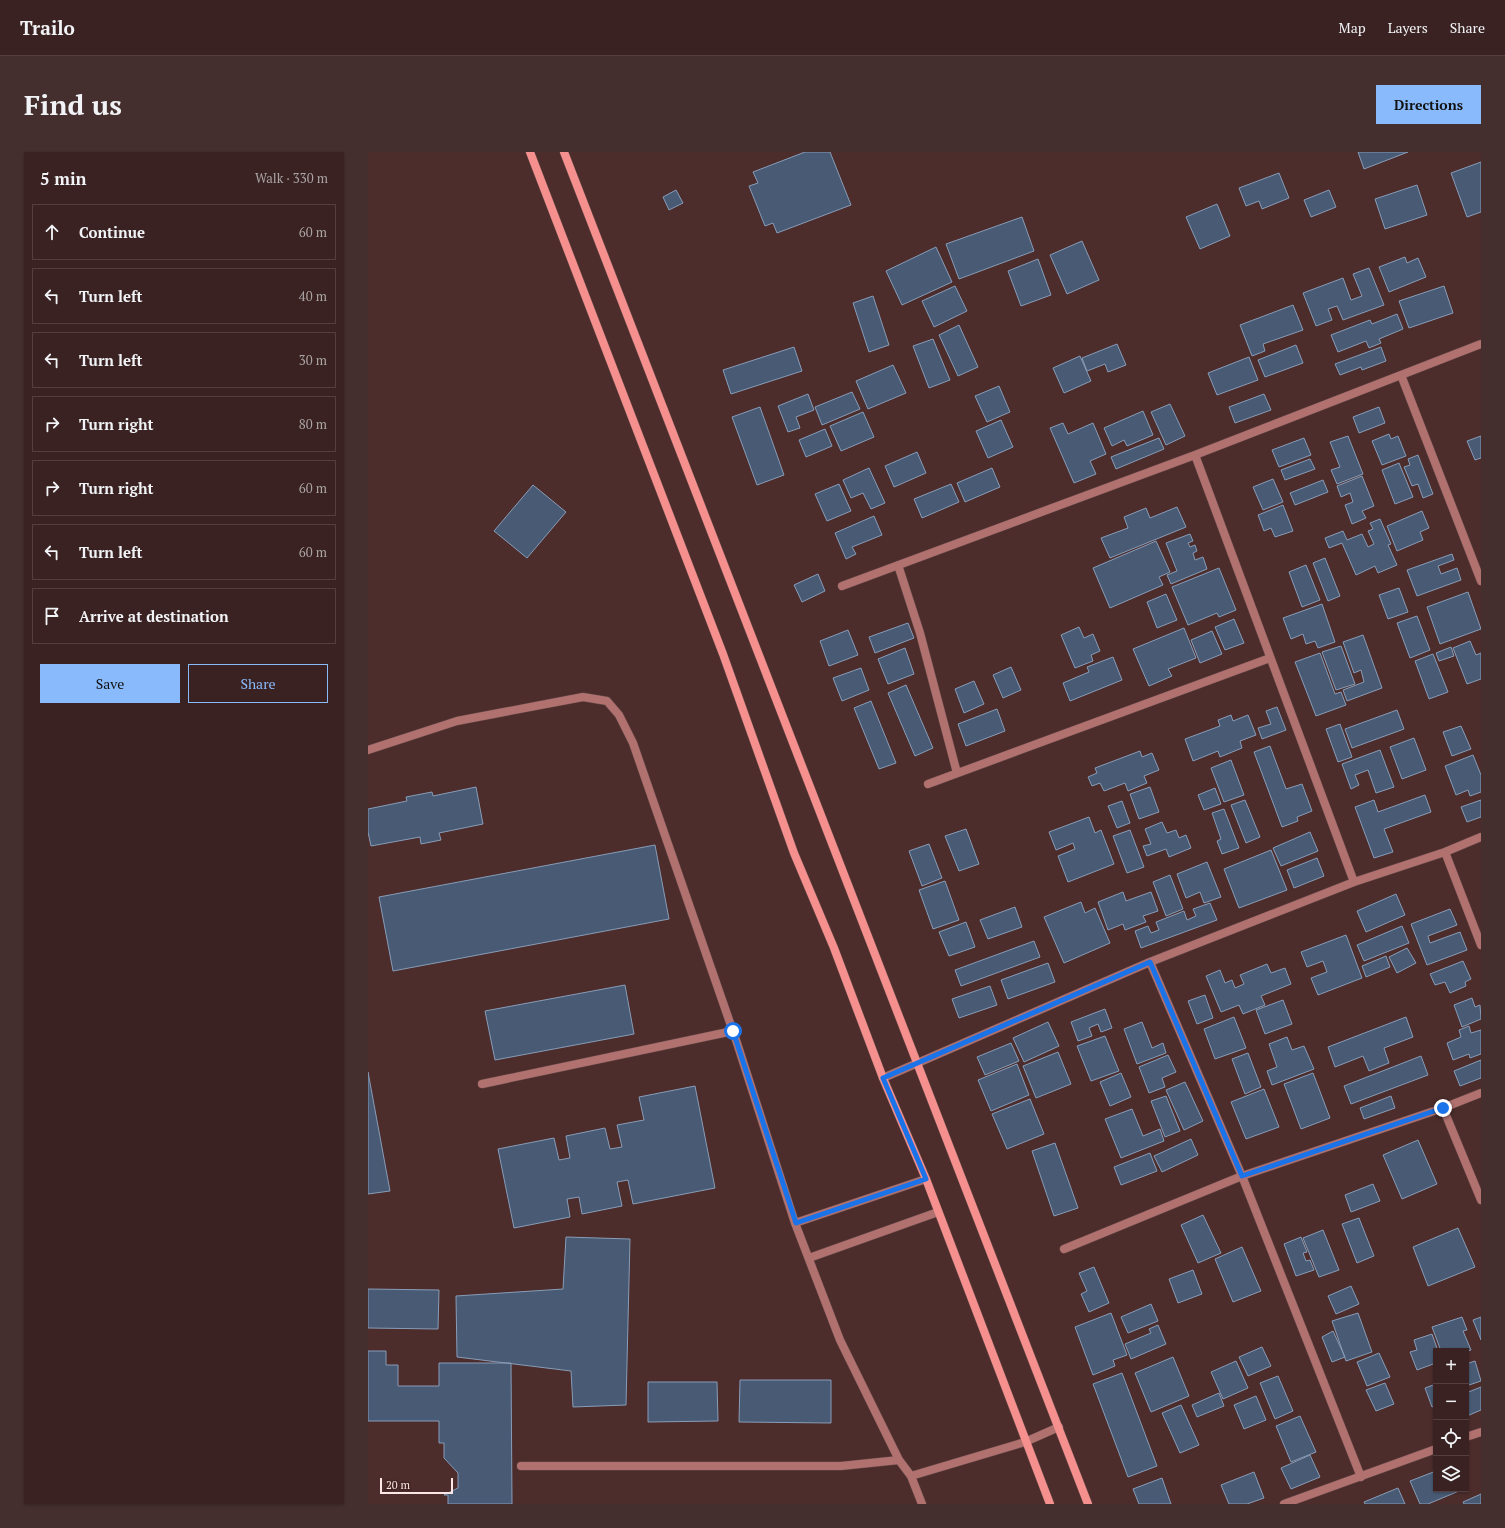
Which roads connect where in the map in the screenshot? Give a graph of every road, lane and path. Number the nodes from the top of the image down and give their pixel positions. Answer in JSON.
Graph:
{"nodes":[{"id":1,"x":530,"y":152,"type":"edge"},
{"id":2,"x":564,"y":152,"type":"edge"},
{"id":3,"x":1481,"y":344,"type":"edge"},
{"id":4,"x":1402,"y":375,"type":"junction"},
{"id":5,"x":1195,"y":455,"type":"junction"},
{"id":6,"x":898,"y":565,"type":"junction"},
{"id":7,"x":1481,"y":581,"type":"edge"},
{"id":8,"x":842,"y":586,"type":"dead end"},
{"id":9,"x":1270,"y":658,"type":"junction"},
{"id":10,"x":368,"y":750,"type":"edge"},
{"id":11,"x":957,"y":773,"type":"junction"},
{"id":12,"x":928,"y":784,"type":"dead end"},
{"id":13,"x":1481,"y":837,"type":"edge"},
{"id":14,"x":1445,"y":852,"type":"junction"},
{"id":15,"x":1354,"y":882,"type":"junction"},
{"id":16,"x":1481,"y":945,"type":"edge"},
{"id":17,"x":1150,"y":962,"type":"junction"},
{"id":18,"x":733,"y":1031,"type":"junction"},
{"id":19,"x":918,"y":1062,"type":"junction"},
{"id":20,"x":883,"y":1078,"type":"junction"},
{"id":21,"x":482,"y":1084,"type":"dead end"},
{"id":22,"x":1481,"y":1093,"type":"edge"},
{"id":23,"x":1443,"y":1108,"type":"junction"},
{"id":24,"x":1242,"y":1176,"type":"junction"},
{"id":25,"x":926,"y":1179,"type":"junction"},
{"id":26,"x":1481,"y":1200,"type":"edge"},
{"id":27,"x":938,"y":1212,"type":"junction"},
{"id":28,"x":796,"y":1223,"type":"junction"},
{"id":29,"x":1064,"y":1249,"type":"dead end"},
{"id":30,"x":809,"y":1258,"type":"junction"},
{"id":31,"x":1059,"y":1427,"type":"junction"},
{"id":32,"x":1481,"y":1432,"type":"edge"},
{"id":33,"x":1469,"y":1436,"type":"edge"},
{"id":34,"x":1024,"y":1442,"type":"junction"},
{"id":35,"x":1433,"y":1449,"type":"edge"},
{"id":36,"x":899,"y":1460,"type":"junction"},
{"id":37,"x":521,"y":1466,"type":"dead end"},
{"id":38,"x":911,"y":1476,"type":"junction"},
{"id":39,"x":1360,"y":1477,"type":"junction"},
{"id":40,"x":922,"y":1504,"type":"edge"},
{"id":41,"x":1050,"y":1504,"type":"edge"},
{"id":42,"x":1088,"y":1504,"type":"edge"},
{"id":43,"x":1284,"y":1504,"type":"edge"}],
"edges":[{"from":1,"to":20,"type":"main road"},
{"from":2,"to":19,"type":"main road"},
{"from":3,"to":4,"type":"street"},
{"from":4,"to":5,"type":"street"},
{"from":4,"to":7,"type":"street"},
{"from":5,"to":6,"type":"street"},
{"from":5,"to":9,"type":"street"},
{"from":6,"to":8,"type":"street"},
{"from":6,"to":11,"type":"street"},
{"from":9,"to":11,"type":"street"},
{"from":9,"to":15,"type":"street"},
{"from":10,"to":18,"type":"street"},
{"from":11,"to":12,"type":"street"},
{"from":13,"to":14,"type":"street"},
{"from":14,"to":15,"type":"street"},
{"from":14,"to":16,"type":"street"},
{"from":15,"to":17,"type":"street"},
{"from":17,"to":19,"type":"street"},
{"from":17,"to":24,"type":"street"},
{"from":18,"to":21,"type":"street"},
{"from":18,"to":28,"type":"street"},
{"from":19,"to":20,"type":"street"},
{"from":19,"to":31,"type":"main road"},
{"from":20,"to":25,"type":"main road"},
{"from":22,"to":23,"type":"street"},
{"from":23,"to":24,"type":"street"},
{"from":23,"to":26,"type":"street"},
{"from":24,"to":29,"type":"street"},
{"from":24,"to":39,"type":"street"},
{"from":25,"to":27,"type":"main road"},
{"from":25,"to":28,"type":"street"},
{"from":27,"to":30,"type":"street"},
{"from":27,"to":34,"type":"main road"},
{"from":28,"to":30,"type":"street"},
{"from":30,"to":36,"type":"street"},
{"from":31,"to":34,"type":"street"},
{"from":31,"to":42,"type":"main road"},
{"from":32,"to":33,"type":"street"},
{"from":34,"to":38,"type":"street"},
{"from":34,"to":41,"type":"main road"},
{"from":35,"to":39,"type":"street"},
{"from":36,"to":37,"type":"street"},
{"from":36,"to":38,"type":"street"},
{"from":38,"to":40,"type":"street"},
{"from":39,"to":43,"type":"street"}]}
